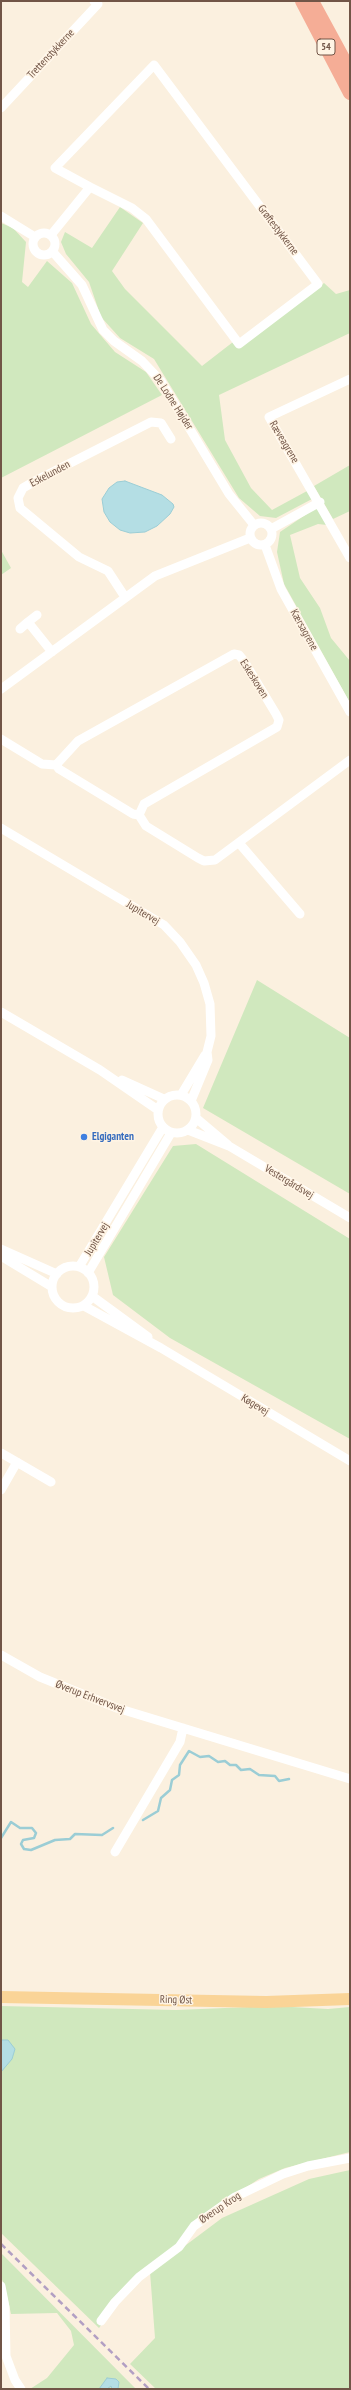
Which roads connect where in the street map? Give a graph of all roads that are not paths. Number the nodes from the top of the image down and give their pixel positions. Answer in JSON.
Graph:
{"nodes":[{"id":1,"x":94,"y":1,"type":"edge"},
{"id":2,"x":302,"y":1,"type":"edge"},
{"id":3,"x":312,"y":1,"type":"edge"},
{"id":4,"x":350,"y":72,"type":"edge"},
{"id":5,"x":350,"y":93,"type":"edge"},
{"id":6,"x":1,"y":108,"type":"edge"},
{"id":7,"x":90,"y":187,"type":"junction"},
{"id":8,"x":1,"y":216,"type":"edge"},
{"id":9,"x":51,"y":235,"type":"junction"},
{"id":10,"x":35,"y":237,"type":"junction"},
{"id":11,"x":52,"y":251,"type":"junction"},
{"id":12,"x":350,"y":379,"type":"edge"},
{"id":13,"x":171,"y":439,"type":"dead end"},
{"id":14,"x":320,"y":502,"type":"junction"},
{"id":15,"x":254,"y":525,"type":"junction"},
{"id":16,"x":271,"y":529,"type":"junction"},
{"id":17,"x":250,"y":538,"type":"junction"},
{"id":18,"x":265,"y":545,"type":"junction"},
{"id":19,"x":350,"y":558,"type":"edge"},
{"id":20,"x":125,"y":597,"type":"junction"},
{"id":21,"x":37,"y":615,"type":"dead end"},
{"id":22,"x":28,"y":622,"type":"junction"},
{"id":23,"x":20,"y":629,"type":"dead end"},
{"id":24,"x":52,"y":652,"type":"junction"},
{"id":25,"x":1,"y":689,"type":"edge"},
{"id":26,"x":350,"y":712,"type":"edge"},
{"id":27,"x":1,"y":739,"type":"edge"},
{"id":28,"x":350,"y":760,"type":"edge"},
{"id":29,"x":56,"y":764,"type":"junction"},
{"id":30,"x":139,"y":815,"type":"junction"},
{"id":31,"x":1,"y":828,"type":"edge"},
{"id":32,"x":239,"y":843,"type":"junction"},
{"id":33,"x":300,"y":914,"type":"dead end"},
{"id":34,"x":1,"y":1012,"type":"edge"},
{"id":35,"x":207,"y":1052,"type":"junction"},
{"id":36,"x":100,"y":1070,"type":"junction"},
{"id":37,"x":181,"y":1095,"type":"junction"},
{"id":38,"x":164,"y":1099,"type":"junction"},
{"id":39,"x":191,"y":1101,"type":"junction"},
{"id":40,"x":158,"y":1110,"type":"junction"},
{"id":41,"x":196,"y":1118,"type":"junction"},
{"id":42,"x":162,"y":1128,"type":"junction"},
{"id":43,"x":188,"y":1130,"type":"junction"},
{"id":44,"x":171,"y":1133,"type":"junction"},
{"id":45,"x":229,"y":1146,"type":"junction"},
{"id":46,"x":350,"y":1218,"type":"edge"},
{"id":47,"x":1,"y":1249,"type":"edge"},
{"id":48,"x":1,"y":1256,"type":"edge"},
{"id":49,"x":79,"y":1267,"type":"junction"},
{"id":50,"x":88,"y":1273,"type":"junction"},
{"id":51,"x":57,"y":1274,"type":"junction"},
{"id":52,"x":52,"y":1287,"type":"junction"},
{"id":53,"x":92,"y":1296,"type":"junction"},
{"id":54,"x":84,"y":1306,"type":"junction"},
{"id":55,"x":161,"y":1348,"type":"junction"},
{"id":56,"x":1,"y":1452,"type":"edge"},
{"id":57,"x":350,"y":1461,"type":"edge"},
{"id":58,"x":17,"y":1462,"type":"junction"},
{"id":59,"x":51,"y":1482,"type":"dead end"},
{"id":60,"x":1,"y":1490,"type":"edge"},
{"id":61,"x":1,"y":1655,"type":"edge"},
{"id":62,"x":183,"y":1728,"type":"junction"},
{"id":63,"x":350,"y":1778,"type":"edge"},
{"id":64,"x":115,"y":1852,"type":"dead end"},
{"id":65,"x":1,"y":1997,"type":"edge"},
{"id":66,"x":350,"y":1999,"type":"edge"},
{"id":67,"x":350,"y":2158,"type":"edge"},
{"id":68,"x":1,"y":2286,"type":"edge"},
{"id":69,"x":102,"y":2321,"type":"dead end"},
{"id":70,"x":21,"y":2389,"type":"edge"}],
"edges":[{"from":1,"to":6,"type":"street","name":"Trettenstykkerne"},
{"from":2,"to":5,"type":"highway","number":"54"},
{"from":3,"to":4,"type":"highway","number":"54"},
{"from":7,"to":7,"type":"street","name":"Grøftestykkerne"},
{"from":7,"to":9,"type":"street"},
{"from":8,"to":10,"type":"street"},
{"from":9,"to":10,"type":"street"},
{"from":9,"to":11,"type":"street"},
{"from":10,"to":11,"type":"street"},
{"from":11,"to":15,"type":"street","name":"De Lodne Højder"},
{"from":12,"to":14,"type":"street","name":"Ræveagrene"},
{"from":13,"to":20,"type":"street","name":"Eskelunden"},
{"from":14,"to":16,"type":"street"},
{"from":14,"to":19,"type":"street","name":"Ræveagrene"},
{"from":15,"to":16,"type":"street"},
{"from":15,"to":17,"type":"street"},
{"from":16,"to":18,"type":"street"},
{"from":17,"to":18,"type":"street"},
{"from":17,"to":20,"type":"street"},
{"from":18,"to":26,"type":"street","name":"Kærsagrene"},
{"from":20,"to":24,"type":"street"},
{"from":21,"to":22,"type":"street"},
{"from":22,"to":23,"type":"street"},
{"from":22,"to":24,"type":"street"},
{"from":24,"to":25,"type":"street"},
{"from":27,"to":29,"type":"street"},
{"from":28,"to":32,"type":"street"},
{"from":29,"to":30,"type":"street"},
{"from":29,"to":30,"type":"street","name":"Eskeskoven"},
{"from":30,"to":32,"type":"street"},
{"from":31,"to":35,"type":"street","name":"Jupitervej"},
{"from":32,"to":33,"type":"street"},
{"from":34,"to":36,"type":"street"},
{"from":35,"to":37,"type":"street","name":"Jupitervej"},
{"from":35,"to":39,"type":"street","name":"Jupitervej"},
{"from":36,"to":38,"type":"street"},
{"from":36,"to":40,"type":"street"},
{"from":37,"to":38,"type":"street"},
{"from":37,"to":39,"type":"street"},
{"from":38,"to":40,"type":"street"},
{"from":39,"to":41,"type":"street"},
{"from":40,"to":42,"type":"street"},
{"from":41,"to":43,"type":"street"},
{"from":41,"to":45,"type":"street","name":"Vestergårdsvej"},
{"from":42,"to":44,"type":"street"},
{"from":42,"to":49,"type":"street","name":"Jupitervej"},
{"from":43,"to":44,"type":"street"},
{"from":43,"to":45,"type":"street","name":"Vestergårdsvej"},
{"from":44,"to":50,"type":"street","name":"Jupitervej"},
{"from":45,"to":46,"type":"street","name":"Vestergårdsvej"},
{"from":47,"to":51,"type":"street"},
{"from":48,"to":52,"type":"street"},
{"from":49,"to":50,"type":"street"},
{"from":49,"to":51,"type":"street"},
{"from":50,"to":53,"type":"street"},
{"from":51,"to":52,"type":"street"},
{"from":52,"to":54,"type":"street"},
{"from":53,"to":54,"type":"street"},
{"from":53,"to":55,"type":"street","name":"Køgevej"},
{"from":54,"to":55,"type":"street","name":"Køgevej"},
{"from":55,"to":57,"type":"street","name":"Køgevej"},
{"from":56,"to":58,"type":"street"},
{"from":58,"to":59,"type":"street"},
{"from":58,"to":60,"type":"street"},
{"from":61,"to":62,"type":"street","name":"Øverup Erhvervsvej"},
{"from":62,"to":63,"type":"street","name":"Øverup Erhvervsvej"},
{"from":62,"to":64,"type":"street"},
{"from":65,"to":66,"type":"main road","name":"Ring Øst"},
{"from":67,"to":69,"type":"street","name":"Øverup Krog"},
{"from":68,"to":70,"type":"street"}]}
